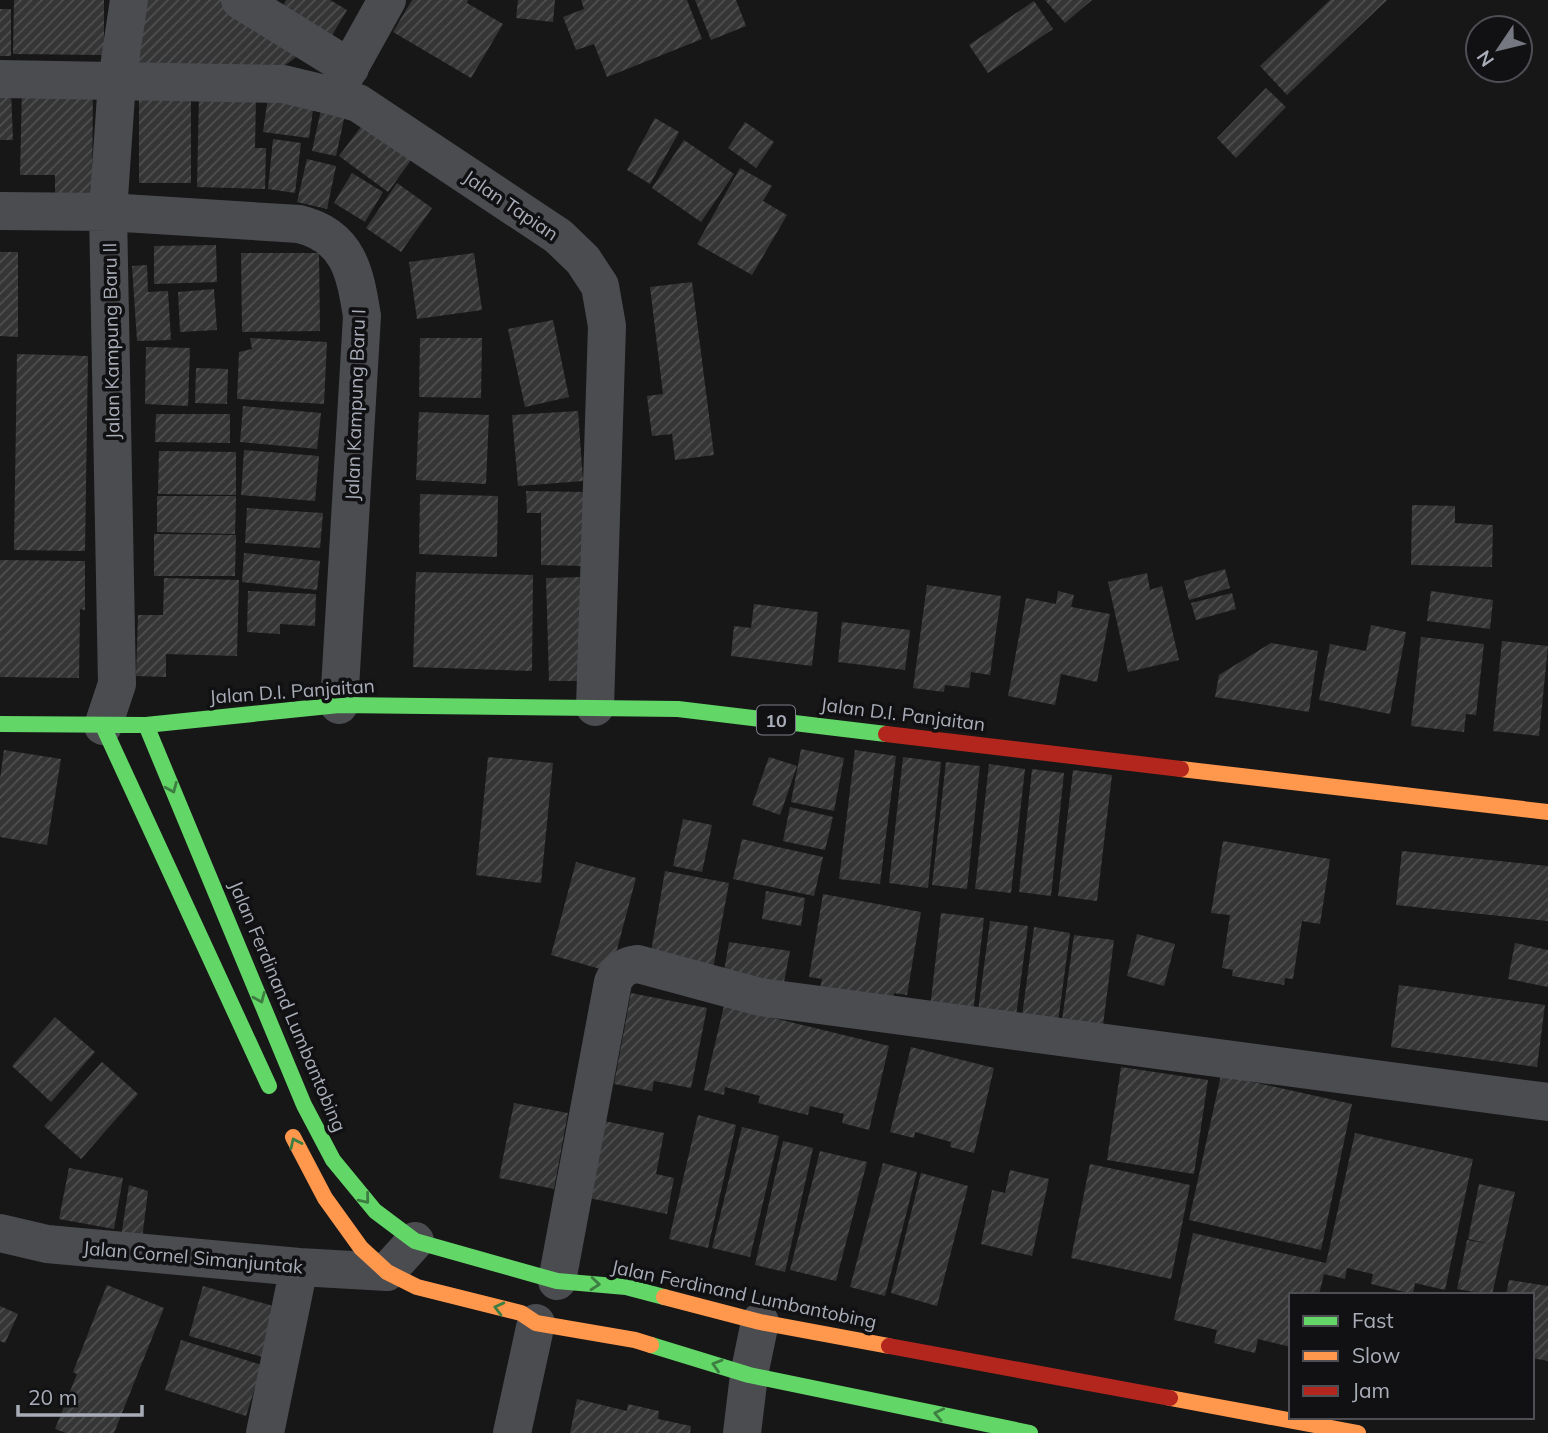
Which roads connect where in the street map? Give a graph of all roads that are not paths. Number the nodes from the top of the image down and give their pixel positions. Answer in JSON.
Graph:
{"nodes":[{"id":1,"x":129,"y":0,"type":"edge"},
{"id":2,"x":240,"y":0,"type":"edge"},
{"id":3,"x":387,"y":0,"type":"edge"},
{"id":4,"x":0,"y":79,"type":"edge"},
{"id":5,"x":117,"y":81,"type":"junction"},
{"id":6,"x":341,"y":82,"type":"junction"},
{"id":7,"x":0,"y":211,"type":"edge"},
{"id":8,"x":108,"y":212,"type":"junction"},
{"id":9,"x":117,"y":684,"type":"junction"},
{"id":10,"x":340,"y":705,"type":"junction"},
{"id":11,"x":594,"y":707,"type":"junction"},
{"id":12,"x":0,"y":724,"type":"edge"},
{"id":13,"x":146,"y":725,"type":"junction"},
{"id":14,"x":103,"y":726,"type":"junction"},
{"id":15,"x":1548,"y":812,"type":"edge"},
{"id":16,"x":276,"y":1102,"type":"dead end"},
{"id":17,"x":1548,"y":1102,"type":"edge"},
{"id":18,"x":288,"y":1127,"type":"dead end"},
{"id":19,"x":0,"y":1233,"type":"edge"},
{"id":20,"x":415,"y":1241,"type":"junction"},
{"id":21,"x":299,"y":1267,"type":"junction"},
{"id":22,"x":387,"y":1272,"type":"junction"},
{"id":23,"x":557,"y":1281,"type":"junction"},
{"id":24,"x":760,"y":1322,"type":"junction"},
{"id":25,"x":536,"y":1323,"type":"junction"},
{"id":26,"x":749,"y":1375,"type":"junction"},
{"id":27,"x":1352,"y":1432,"type":"edge"},
{"id":28,"x":265,"y":1433,"type":"edge"},
{"id":29,"x":512,"y":1433,"type":"edge"},
{"id":30,"x":742,"y":1433,"type":"edge"},
{"id":31,"x":1030,"y":1433,"type":"edge"}],
"edges":[{"from":1,"to":5,"type":"street","name":"Jalan Kampung Baru II"},
{"from":2,"to":6,"type":"street"},
{"from":3,"to":6,"type":"street"},
{"from":4,"to":5,"type":"street","name":"Jalan Tapian"},
{"from":5,"to":6,"type":"street","name":"Jalan Tapian"},
{"from":5,"to":8,"type":"street","name":"Jalan Kampung Baru II"},
{"from":6,"to":11,"type":"street","name":"Jalan Tapian"},
{"from":7,"to":8,"type":"street","name":"Jalan Kampung Baru I"},
{"from":8,"to":9,"type":"street","name":"Jalan Kampung Baru II"},
{"from":8,"to":10,"type":"street","name":"Jalan Kampung Baru I"},
{"from":9,"to":13,"type":"street"},
{"from":9,"to":14,"type":"street","name":"Jalan Kampung Baru II"},
{"from":10,"to":11,"type":"highway","name":"Jalan D.I. Panjaitan","number":"10"},
{"from":10,"to":13,"type":"highway","name":"Jalan D.I. Panjaitan","number":"10"},
{"from":11,"to":15,"type":"highway","name":"Jalan D.I. Panjaitan","number":"10"},
{"from":12,"to":14,"type":"highway","name":"Jalan D.I. Panjaitan","number":"10"},
{"from":13,"to":14,"type":"highway","name":"Jalan D.I. Panjaitan","number":"10"},
{"from":13,"to":20,"type":"highway","name":"Jalan Ferdinand Lumbantobing","one_way":true},
{"from":14,"to":16,"type":"highway"},
{"from":17,"to":23,"type":"street"},
{"from":22,"to":18,"type":"highway","one_way":true},
{"from":19,"to":21,"type":"street","name":"Jalan Cornel Simanjuntak"},
{"from":20,"to":22,"type":"street"},
{"from":20,"to":23,"type":"highway","name":"Jalan Ferdinand Lumbantobing"},
{"from":21,"to":22,"type":"street","name":"Jalan Cornel Simanjuntak"},
{"from":21,"to":28,"type":"street"},
{"from":25,"to":22,"type":"highway","one_way":true},
{"from":23,"to":24,"type":"highway","name":"Jalan Ferdinand Lumbantobing","one_way":true},
{"from":24,"to":26,"type":"street"},
{"from":24,"to":27,"type":"highway","name":"Jalan Ferdinand Lumbantobing"},
{"from":26,"to":25,"type":"highway","one_way":true},
{"from":25,"to":29,"type":"street"},
{"from":26,"to":30,"type":"street"},
{"from":31,"to":26,"type":"highway","one_way":true}]}
